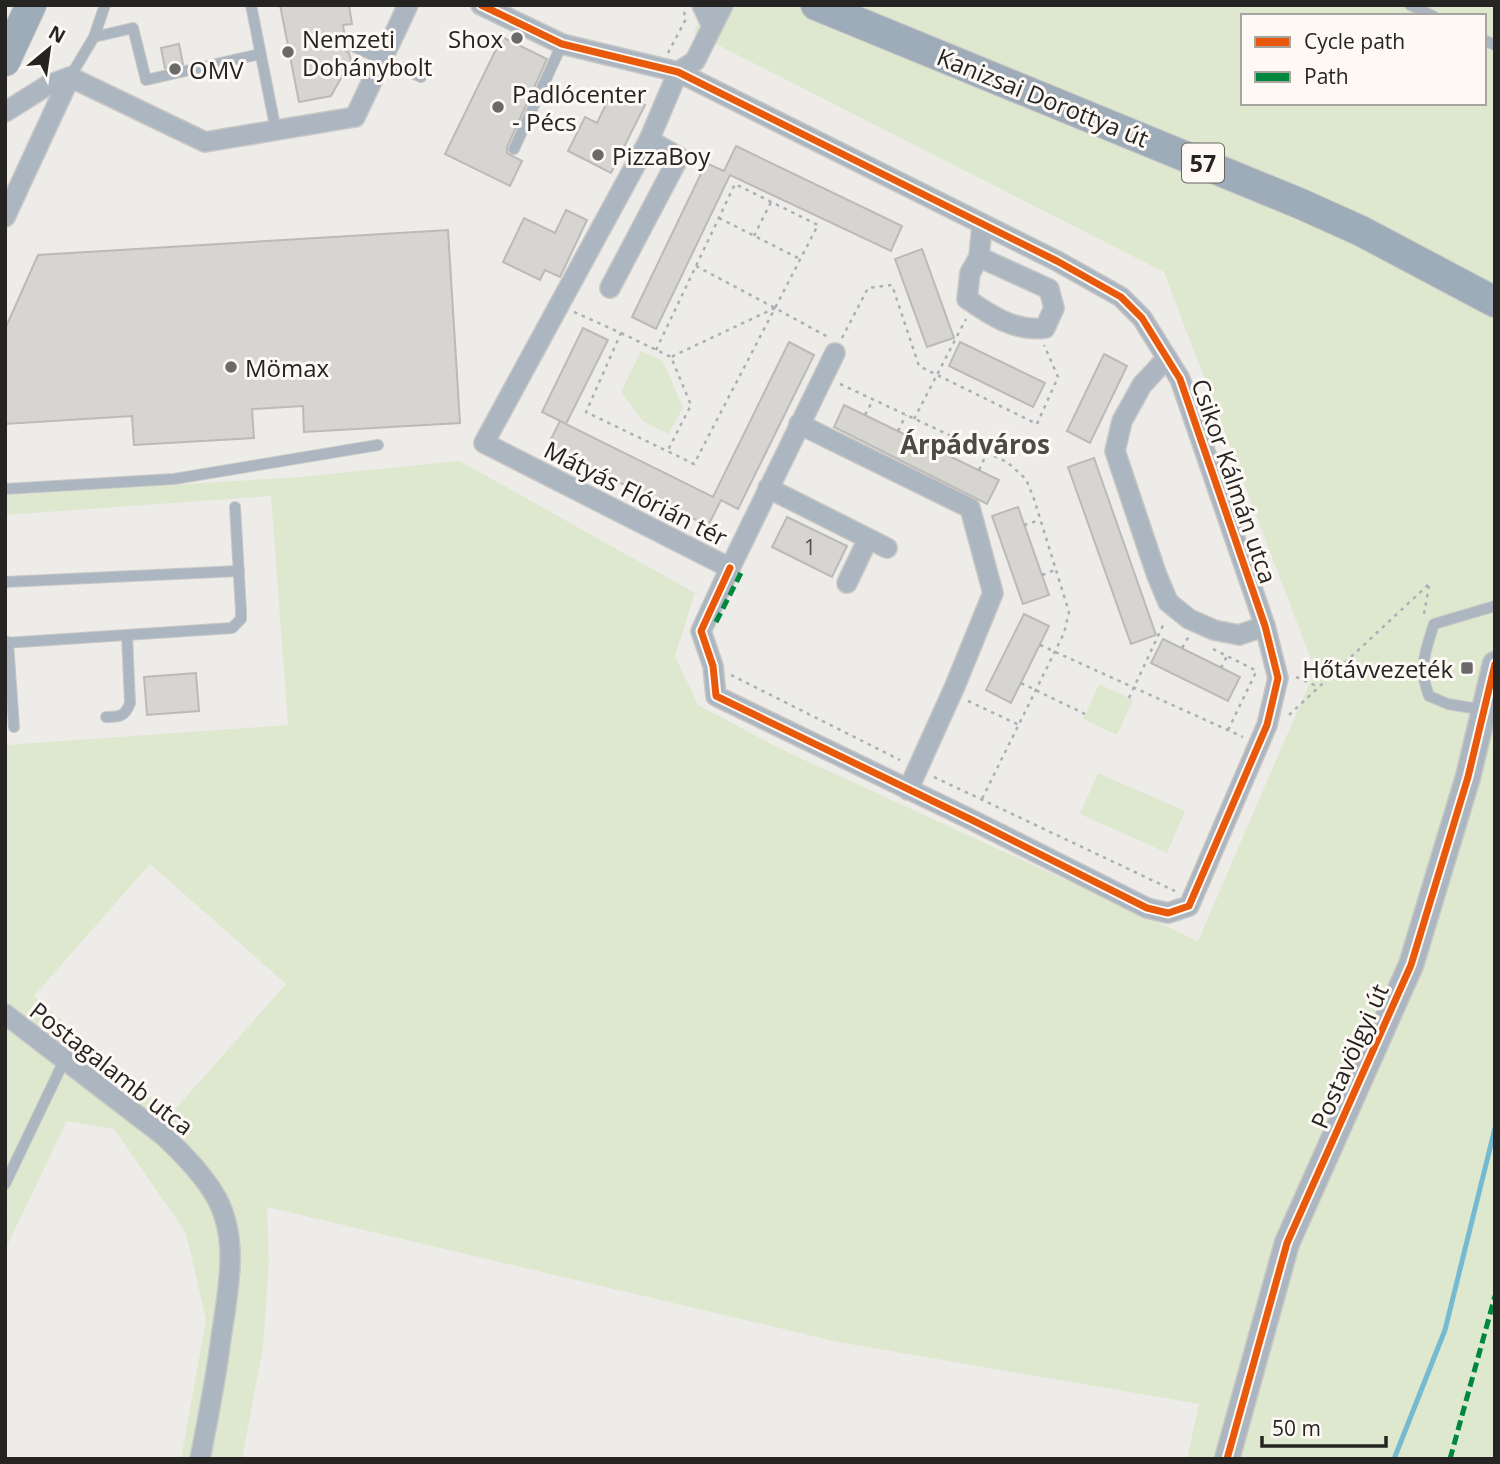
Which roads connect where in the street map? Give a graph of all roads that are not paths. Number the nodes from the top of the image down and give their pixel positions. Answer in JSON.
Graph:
{"nodes":[{"id":1,"x":31,"y":5,"type":"edge"},
{"id":2,"x":106,"y":5,"type":"edge"},
{"id":3,"x":251,"y":5,"type":"edge"},
{"id":4,"x":408,"y":5,"type":"edge"},
{"id":5,"x":481,"y":5,"type":"edge"},
{"id":6,"x":702,"y":5,"type":"edge"},
{"id":7,"x":723,"y":5,"type":"edge"},
{"id":8,"x":816,"y":5,"type":"edge"},
{"id":9,"x":712,"y":26,"type":"junction"},
{"id":10,"x":94,"y":37,"type":"junction"},
{"id":11,"x":348,"y":44,"type":"dead end"},
{"id":12,"x":562,"y":44,"type":"junction"},
{"id":13,"x":260,"y":54,"type":"junction"},
{"id":14,"x":382,"y":59,"type":"junction"},
{"id":15,"x":5,"y":61,"type":"edge"},
{"id":16,"x":669,"y":70,"type":"junction"},
{"id":17,"x":70,"y":77,"type":"junction"},
{"id":18,"x":421,"y":77,"type":"dead end"},
{"id":19,"x":5,"y":112,"type":"edge"},
{"id":20,"x":276,"y":131,"type":"junction"},
{"id":21,"x":649,"y":140,"type":"junction"},
{"id":22,"x":514,"y":149,"type":"dead end"},
{"id":23,"x":5,"y":217,"type":"edge"},
{"id":24,"x":982,"y":226,"type":"junction"},
{"id":25,"x":979,"y":257,"type":"junction"},
{"id":26,"x":610,"y":288,"type":"dead end"},
{"id":27,"x":1495,"y":302,"type":"edge"},
{"id":28,"x":837,"y":348,"type":"road end"},
{"id":29,"x":1167,"y":358,"type":"junction"},
{"id":30,"x":799,"y":424,"type":"junction"},
{"id":31,"x":379,"y":445,"type":"dead end"},
{"id":32,"x":768,"y":488,"type":"junction"},
{"id":33,"x":5,"y":489,"type":"edge"},
{"id":34,"x":234,"y":507,"type":"dead end"},
{"id":35,"x":868,"y":539,"type":"junction"},
{"id":36,"x":887,"y":548,"type":"dead end"},
{"id":37,"x":730,"y":568,"type":"junction"},
{"id":38,"x":239,"y":571,"type":"junction"},
{"id":39,"x":5,"y":582,"type":"edge"},
{"id":40,"x":847,"y":583,"type":"dead end"},
{"id":41,"x":1495,"y":606,"type":"edge"},
{"id":42,"x":127,"y":635,"type":"junction"},
{"id":43,"x":1268,"y":635,"type":"junction"},
{"id":44,"x":7,"y":643,"type":"edge"},
{"id":45,"x":1495,"y":664,"type":"edge"},
{"id":46,"x":1484,"y":710,"type":"junction"},
{"id":47,"x":106,"y":718,"type":"dead end"},
{"id":48,"x":13,"y":727,"type":"dead end"},
{"id":49,"x":908,"y":790,"type":"junction"},
{"id":50,"x":5,"y":1014,"type":"edge"},
{"id":51,"x":64,"y":1061,"type":"junction"},
{"id":52,"x":5,"y":1184,"type":"edge"},
{"id":53,"x":200,"y":1459,"type":"edge"},
{"id":54,"x":1227,"y":1459,"type":"edge"}],
"edges":[{"from":1,"to":15,"type":"main road"},
{"from":2,"to":10,"type":"lane"},
{"from":3,"to":13,"type":"lane"},
{"from":4,"to":14,"type":"street"},
{"from":5,"to":12,"type":"street","name":"Csikor Kálmán utca"},
{"from":6,"to":9,"type":"street"},
{"from":7,"to":9,"type":"street"},
{"from":8,"to":27,"type":"main road","name":"Kanizsai Dorottya út","number":"57"},
{"from":9,"to":16,"type":"street"},
{"from":10,"to":13,"type":"lane"},
{"from":10,"to":17,"type":"lane"},
{"from":11,"to":14,"type":"lane"},
{"from":12,"to":16,"type":"street","name":"Csikor Kálmán utca"},
{"from":12,"to":22,"type":"lane"},
{"from":13,"to":20,"type":"lane"},
{"from":14,"to":18,"type":"lane"},
{"from":14,"to":20,"type":"street"},
{"from":16,"to":21,"type":"street"},
{"from":16,"to":24,"type":"street","name":"Csikor Kálmán utca"},
{"from":17,"to":19,"type":"street"},
{"from":17,"to":20,"type":"street"},
{"from":17,"to":23,"type":"street"},
{"from":21,"to":26,"type":"street"},
{"from":21,"to":37,"type":"street","name":"Mátyás Flórián tér"},
{"from":24,"to":25,"type":"street"},
{"from":24,"to":29,"type":"street","name":"Csikor Kálmán utca"},
{"from":25,"to":25,"type":"street"},
{"from":28,"to":30,"type":"street","name":"Mátyás Flórián tér"},
{"from":29,"to":43,"type":"street","name":"Csikor Kálmán utca"},
{"from":29,"to":43,"type":"street"},
{"from":30,"to":32,"type":"street","name":"Mátyás Flórián tér"},
{"from":30,"to":49,"type":"street"},
{"from":31,"to":33,"type":"lane"},
{"from":32,"to":35,"type":"street"},
{"from":32,"to":37,"type":"street","name":"Mátyás Flórián tér"},
{"from":34,"to":38,"type":"lane"},
{"from":35,"to":36,"type":"street"},
{"from":35,"to":40,"type":"street"},
{"from":37,"to":49,"type":"street"},
{"from":38,"to":39,"type":"lane"},
{"from":38,"to":42,"type":"lane"},
{"from":41,"to":46,"type":"lane"},
{"from":42,"to":44,"type":"lane"},
{"from":42,"to":47,"type":"lane"},
{"from":43,"to":49,"type":"street","name":"Csikor Kálmán utca"},
{"from":44,"to":48,"type":"lane"},
{"from":45,"to":46,"type":"street","name":"Postavölgyi út"},
{"from":46,"to":54,"type":"street","name":"Postavölgyi út"},
{"from":50,"to":51,"type":"street","name":"Postagalamb utca"},
{"from":51,"to":52,"type":"lane"},
{"from":51,"to":53,"type":"street","name":"Postagalamb utca"}]}
